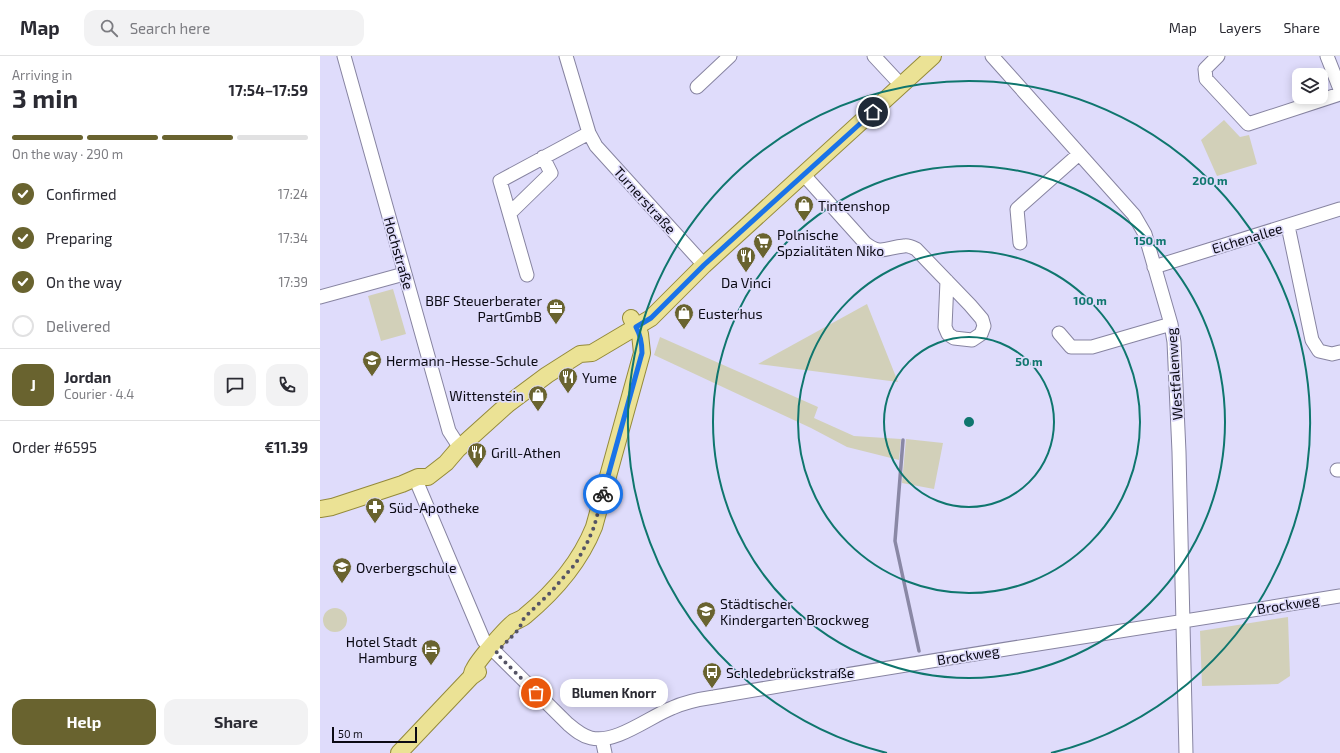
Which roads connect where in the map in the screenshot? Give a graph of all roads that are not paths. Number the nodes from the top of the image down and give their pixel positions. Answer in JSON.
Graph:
{"nodes":[{"id":1,"x":344,"y":56,"type":"edge"},
{"id":2,"x":566,"y":56,"type":"edge"},
{"id":3,"x":874,"y":56,"type":"edge"},
{"id":4,"x":934,"y":56,"type":"edge"},
{"id":5,"x":992,"y":56,"type":"edge"},
{"id":6,"x":1218,"y":56,"type":"edge"},
{"id":7,"x":1327,"y":56,"type":"edge"},
{"id":8,"x":725,"y":58,"type":"edge"},
{"id":9,"x":901,"y":85,"type":"junction"},
{"id":10,"x":697,"y":87,"type":"dead end"},
{"id":11,"x":1340,"y":90,"type":"edge"},
{"id":12,"x":1340,"y":94,"type":"edge"},
{"id":13,"x":589,"y":133,"type":"junction"},
{"id":14,"x":1079,"y":154,"type":"junction"},
{"id":15,"x":543,"y":157,"type":"junction"},
{"id":16,"x":804,"y":174,"type":"junction"},
{"id":17,"x":1340,"y":209,"type":"edge"},
{"id":18,"x":510,"y":213,"type":"junction"},
{"id":19,"x":1288,"y":226,"type":"junction"},
{"id":20,"x":1020,"y":243,"type":"dead end"},
{"id":21,"x":704,"y":265,"type":"junction"},
{"id":22,"x":1154,"y":267,"type":"junction"},
{"id":23,"x":404,"y":274,"type":"junction"},
{"id":24,"x":527,"y":275,"type":"dead end"},
{"id":25,"x":947,"y":281,"type":"dead end"},
{"id":26,"x":320,"y":297,"type":"edge"},
{"id":27,"x":634,"y":323,"type":"junction"},
{"id":28,"x":1171,"y":324,"type":"junction"},
{"id":29,"x":1059,"y":333,"type":"dead end"},
{"id":30,"x":1340,"y":352,"type":"edge"},
{"id":31,"x":459,"y":449,"type":"junction"},
{"id":32,"x":417,"y":478,"type":"junction"},
{"id":33,"x":320,"y":509,"type":"edge"},
{"id":34,"x":1340,"y":596,"type":"edge"},
{"id":35,"x":1182,"y":621,"type":"junction"},
{"id":36,"x":493,"y":651,"type":"junction"},
{"id":37,"x":602,"y":739,"type":"junction"},
{"id":38,"x":399,"y":753,"type":"edge"},
{"id":39,"x":605,"y":753,"type":"edge"},
{"id":40,"x":1186,"y":753,"type":"edge"}],
"edges":[{"from":1,"to":23,"type":"street","name":"Hochstraße"},
{"from":2,"to":13,"type":"street","name":"Turnerstraße"},
{"from":3,"to":9,"type":"street"},
{"from":4,"to":9,"type":"main road"},
{"from":5,"to":14,"type":"street","name":"Westfalenweg"},
{"from":6,"to":12,"type":"street"},
{"from":7,"to":11,"type":"street"},
{"from":8,"to":10,"type":"street"},
{"from":9,"to":16,"type":"main road"},
{"from":13,"to":15,"type":"street"},
{"from":13,"to":21,"type":"street","name":"Turnerstraße"},
{"from":14,"to":20,"type":"street"},
{"from":14,"to":22,"type":"street","name":"Westfalenweg"},
{"from":15,"to":18,"type":"street"},
{"from":15,"to":18,"type":"street"},
{"from":16,"to":21,"type":"main road"},
{"from":16,"to":25,"type":"street"},
{"from":17,"to":19,"type":"street","name":"Eichenallee"},
{"from":18,"to":24,"type":"street"},
{"from":19,"to":22,"type":"street","name":"Eichenallee"},
{"from":19,"to":30,"type":"street"},
{"from":21,"to":27,"type":"main road"},
{"from":22,"to":28,"type":"street","name":"Westfalenweg"},
{"from":23,"to":26,"type":"street"},
{"from":23,"to":31,"type":"street","name":"Hochstraße"},
{"from":27,"to":31,"type":"main road"},
{"from":27,"to":36,"type":"main road"},
{"from":28,"to":29,"type":"street"},
{"from":28,"to":35,"type":"street","name":"Westfalenweg"},
{"from":31,"to":32,"type":"main road"},
{"from":32,"to":33,"type":"main road"},
{"from":32,"to":36,"type":"street"},
{"from":34,"to":35,"type":"street","name":"Brockweg"},
{"from":35,"to":37,"type":"street","name":"Brockweg"},
{"from":35,"to":40,"type":"street","name":"Westfalenweg"},
{"from":36,"to":37,"type":"street"},
{"from":36,"to":38,"type":"main road"},
{"from":37,"to":39,"type":"street"}]}
